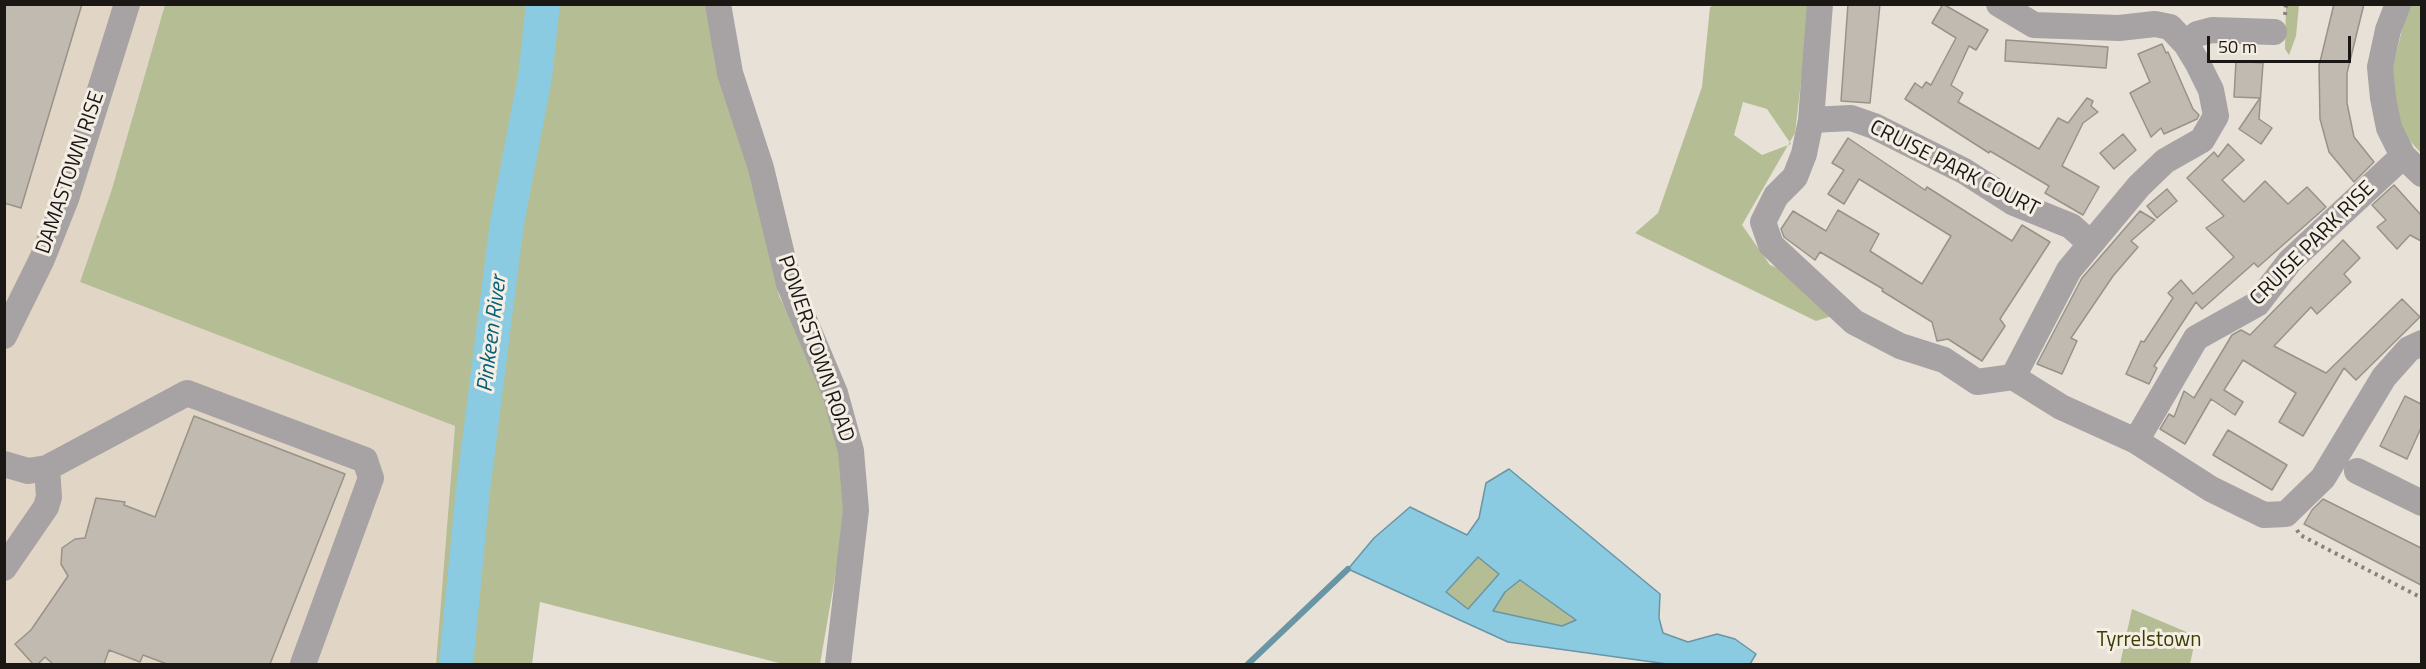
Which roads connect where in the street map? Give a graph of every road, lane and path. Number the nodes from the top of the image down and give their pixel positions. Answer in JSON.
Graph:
{"nodes":[{"id":1,"x":127,"y":4,"type":"edge"},
{"id":2,"x":718,"y":4,"type":"edge"},
{"id":3,"x":1820,"y":4,"type":"edge"},
{"id":4,"x":1999,"y":4,"type":"edge"},
{"id":5,"x":2398,"y":4,"type":"edge"},
{"id":6,"x":2274,"y":32,"type":"dead end"},
{"id":7,"x":2186,"y":44,"type":"junction"},
{"id":8,"x":1811,"y":120,"type":"junction"},
{"id":9,"x":2403,"y":156,"type":"junction"},
{"id":10,"x":2421,"y":174,"type":"edge"},
{"id":11,"x":2090,"y":243,"type":"junction"},
{"id":12,"x":4,"y":336,"type":"edge"},
{"id":13,"x":2421,"y":343,"type":"edge"},
{"id":14,"x":2013,"y":377,"type":"junction"},
{"id":15,"x":2136,"y":441,"type":"junction"},
{"id":16,"x":47,"y":468,"type":"junction"},
{"id":17,"x":7,"y":471,"type":"edge"},
{"id":18,"x":2357,"y":471,"type":"dead end"},
{"id":19,"x":2421,"y":502,"type":"edge"},
{"id":20,"x":2286,"y":514,"type":"junction"},
{"id":21,"x":4,"y":568,"type":"edge"},
{"id":22,"x":2421,"y":598,"type":"edge"},
{"id":23,"x":303,"y":664,"type":"edge"},
{"id":24,"x":838,"y":664,"type":"edge"}],
"edges":[{"from":1,"to":12,"type":"street","name":"DAMASTOWN RISE"},
{"from":2,"to":24,"type":"street","name":"POWERSTOWN ROAD"},
{"from":3,"to":8,"type":"street"},
{"from":4,"to":7,"type":"street"},
{"from":5,"to":9,"type":"street"},
{"from":6,"to":7,"type":"street"},
{"from":7,"to":11,"type":"street"},
{"from":8,"to":11,"type":"street","name":"CRUISE PARK COURT"},
{"from":8,"to":14,"type":"street"},
{"from":9,"to":10,"type":"street"},
{"from":9,"to":15,"type":"street","name":"CRUISE PARK RISE"},
{"from":11,"to":14,"type":"street"},
{"from":13,"to":20,"type":"street"},
{"from":14,"to":15,"type":"street"},
{"from":15,"to":20,"type":"street"},
{"from":16,"to":17,"type":"street"},
{"from":16,"to":21,"type":"street"},
{"from":16,"to":23,"type":"street"},
{"from":18,"to":19,"type":"street"},
{"from":20,"to":22,"type":"path"}]}
